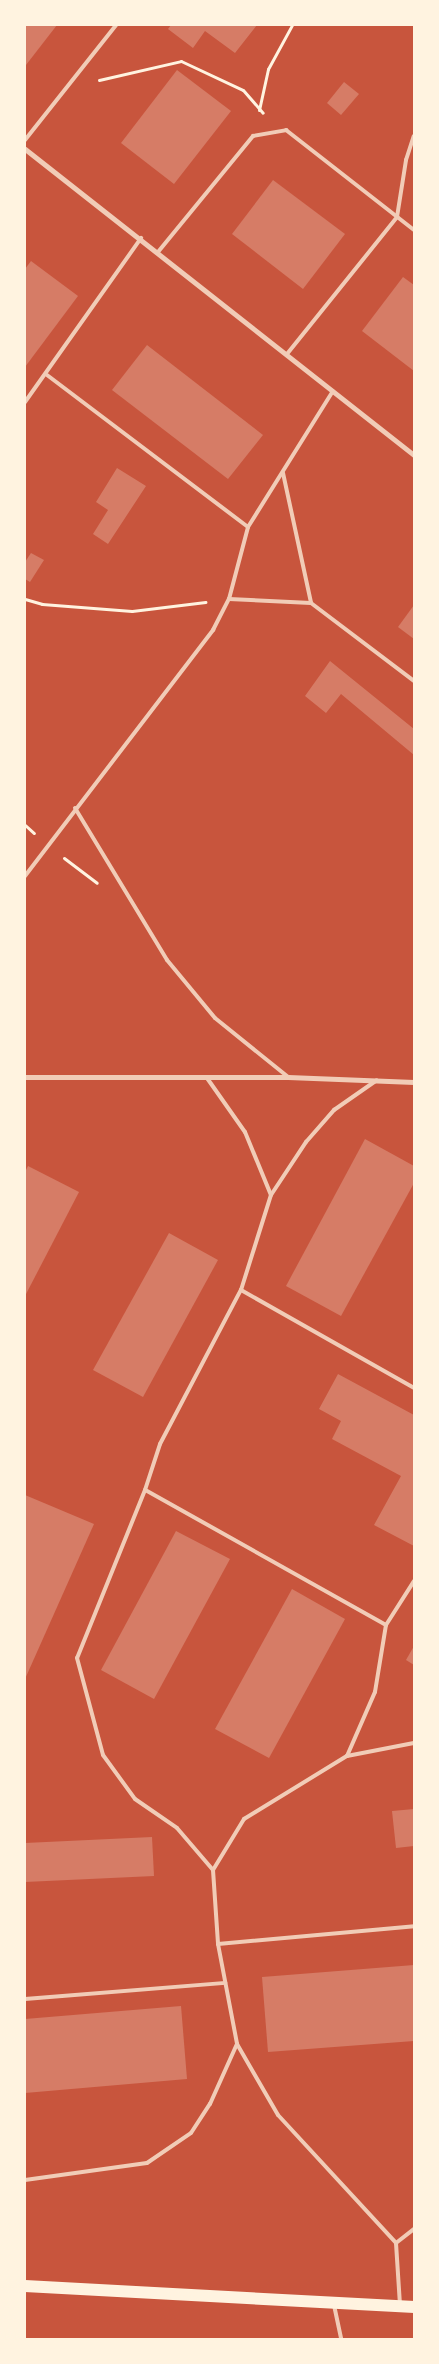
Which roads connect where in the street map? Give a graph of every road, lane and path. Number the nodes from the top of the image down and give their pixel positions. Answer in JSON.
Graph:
{"nodes":[{"id":1,"x":116,"y":25,"type":"edge"},
{"id":2,"x":292,"y":25,"type":"edge"},
{"id":3,"x":71,"y":83,"type":"junction"},
{"id":4,"x":259,"y":110,"type":"junction"},
{"id":5,"x":286,"y":130,"type":"junction"},
{"id":6,"x":414,"y":136,"type":"edge"},
{"id":7,"x":25,"y":140,"type":"edge"},
{"id":8,"x":25,"y":149,"type":"edge"},
{"id":9,"x":397,"y":217,"type":"junction"},
{"id":10,"x":414,"y":230,"type":"edge"},
{"id":11,"x":141,"y":238,"type":"junction"},
{"id":12,"x":158,"y":252,"type":"junction"},
{"id":13,"x":287,"y":354,"type":"junction"},
{"id":14,"x":47,"y":375,"type":"junction"},
{"id":15,"x":333,"y":391,"type":"junction"},
{"id":16,"x":25,"y":402,"type":"edge"},
{"id":17,"x":414,"y":455,"type":"edge"},
{"id":18,"x":283,"y":473,"type":"junction"},
{"id":19,"x":248,"y":527,"type":"junction"},
{"id":20,"x":25,"y":599,"type":"edge"},
{"id":21,"x":229,"y":599,"type":"junction"},
{"id":22,"x":311,"y":603,"type":"junction"},
{"id":23,"x":414,"y":681,"type":"edge"},
{"id":24,"x":75,"y":808,"type":"junction"},
{"id":25,"x":25,"y":825,"type":"edge"},
{"id":26,"x":47,"y":845,"type":"junction"},
{"id":27,"x":25,"y":876,"type":"edge"},
{"id":28,"x":100,"y":886,"type":"dead end"},
{"id":29,"x":25,"y":1077,"type":"edge"},
{"id":30,"x":288,"y":1077,"type":"junction"},
{"id":31,"x":207,"y":1078,"type":"junction"},
{"id":32,"x":378,"y":1080,"type":"junction"},
{"id":33,"x":414,"y":1082,"type":"edge"},
{"id":34,"x":271,"y":1195,"type":"junction"},
{"id":35,"x":242,"y":1290,"type":"junction"},
{"id":36,"x":414,"y":1388,"type":"edge"},
{"id":37,"x":145,"y":1490,"type":"junction"},
{"id":38,"x":414,"y":1581,"type":"edge"},
{"id":39,"x":386,"y":1625,"type":"junction"},
{"id":40,"x":414,"y":1743,"type":"edge"},
{"id":41,"x":347,"y":1756,"type":"junction"},
{"id":42,"x":213,"y":1870,"type":"junction"},
{"id":43,"x":414,"y":1926,"type":"edge"},
{"id":44,"x":218,"y":1944,"type":"junction"},
{"id":45,"x":225,"y":1983,"type":"junction"},
{"id":46,"x":25,"y":1998,"type":"edge"},
{"id":47,"x":238,"y":2044,"type":"junction"},
{"id":48,"x":25,"y":2180,"type":"edge"},
{"id":49,"x":414,"y":2229,"type":"edge"},
{"id":50,"x":396,"y":2243,"type":"junction"},
{"id":51,"x":25,"y":2286,"type":"edge"},
{"id":52,"x":334,"y":2302,"type":"junction"},
{"id":53,"x":400,"y":2306,"type":"junction"},
{"id":54,"x":414,"y":2306,"type":"edge"},
{"id":55,"x":341,"y":2339,"type":"edge"}],
"edges":[{"from":1,"to":3,"type":"lane"},
{"from":2,"to":4,"type":"path"},
{"from":3,"to":4,"type":"path"},
{"from":3,"to":7,"type":"lane"},
{"from":4,"to":5,"type":"path"},
{"from":5,"to":9,"type":"lane"},
{"from":5,"to":12,"type":"lane"},
{"from":6,"to":9,"type":"lane"},
{"from":8,"to":11,"type":"street"},
{"from":9,"to":10,"type":"lane"},
{"from":9,"to":13,"type":"lane"},
{"from":11,"to":12,"type":"street"},
{"from":11,"to":14,"type":"lane"},
{"from":12,"to":13,"type":"street"},
{"from":13,"to":15,"type":"street"},
{"from":14,"to":16,"type":"lane"},
{"from":14,"to":19,"type":"lane"},
{"from":15,"to":17,"type":"street"},
{"from":15,"to":18,"type":"lane"},
{"from":18,"to":19,"type":"lane"},
{"from":18,"to":22,"type":"lane"},
{"from":19,"to":21,"type":"lane"},
{"from":20,"to":21,"type":"path"},
{"from":21,"to":22,"type":"lane"},
{"from":21,"to":24,"type":"lane"},
{"from":22,"to":23,"type":"lane"},
{"from":24,"to":26,"type":"lane"},
{"from":24,"to":30,"type":"lane"},
{"from":25,"to":26,"type":"path"},
{"from":26,"to":27,"type":"lane"},
{"from":26,"to":28,"type":"path"},
{"from":29,"to":31,"type":"street"},
{"from":30,"to":31,"type":"street"},
{"from":30,"to":32,"type":"street"},
{"from":31,"to":34,"type":"lane"},
{"from":32,"to":33,"type":"street"},
{"from":32,"to":34,"type":"lane"},
{"from":34,"to":35,"type":"lane"},
{"from":35,"to":36,"type":"lane"},
{"from":35,"to":37,"type":"lane"},
{"from":37,"to":39,"type":"lane"},
{"from":37,"to":42,"type":"lane"},
{"from":38,"to":39,"type":"lane"},
{"from":39,"to":41,"type":"lane"},
{"from":40,"to":41,"type":"lane"},
{"from":41,"to":42,"type":"lane"},
{"from":42,"to":44,"type":"lane"},
{"from":43,"to":44,"type":"lane"},
{"from":44,"to":45,"type":"lane"},
{"from":45,"to":46,"type":"lane"},
{"from":45,"to":47,"type":"lane"},
{"from":47,"to":48,"type":"lane"},
{"from":47,"to":50,"type":"lane"},
{"from":49,"to":50,"type":"lane"},
{"from":50,"to":53,"type":"lane"},
{"from":51,"to":52,"type":"main road"},
{"from":52,"to":53,"type":"main road"},
{"from":52,"to":55,"type":"lane"},
{"from":53,"to":54,"type":"main road"}]}
